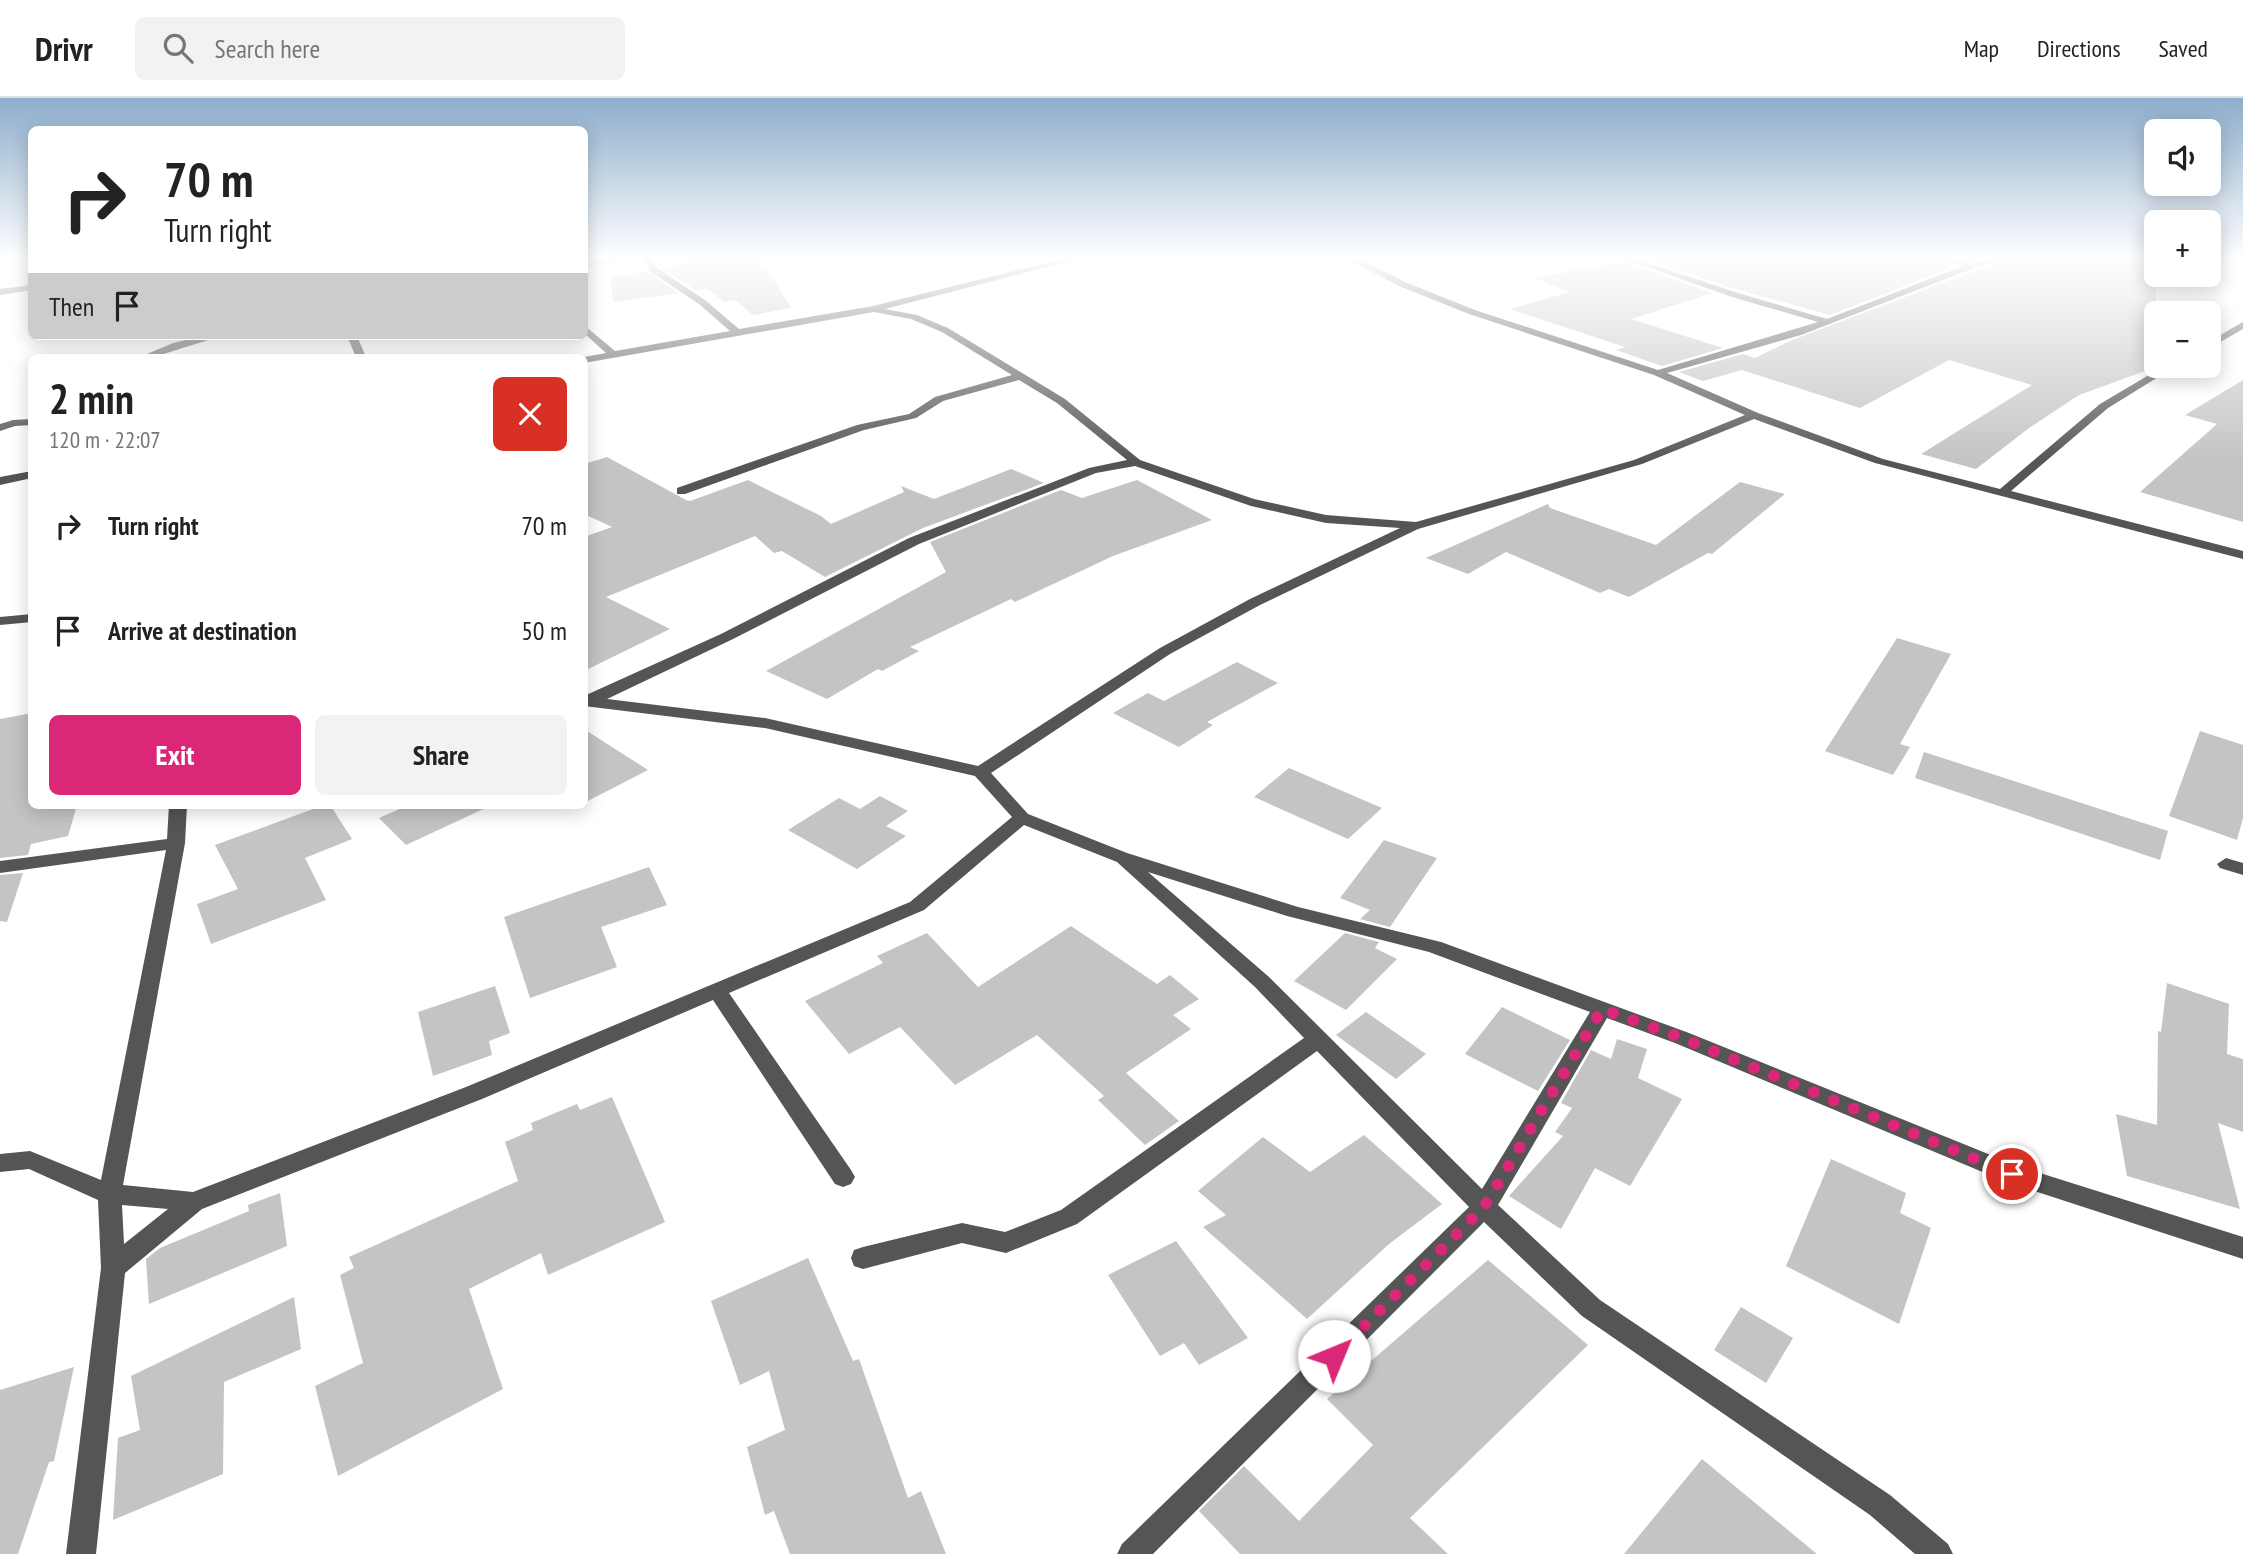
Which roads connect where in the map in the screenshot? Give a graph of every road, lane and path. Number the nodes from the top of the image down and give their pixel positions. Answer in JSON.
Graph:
{"nodes":[{"id":1,"x":730,"y":326,"type":"edge"},
{"id":2,"x":773,"y":326,"type":"edge"},
{"id":3,"x":935,"y":326,"type":"edge"},
{"id":4,"x":1515,"y":326,"type":"edge"},
{"id":5,"x":1816,"y":326,"type":"edge"},
{"id":6,"x":2242,"y":326,"type":"edge"},
{"id":7,"x":588,"y":332,"type":"edge"},
{"id":8,"x":737,"y":332,"type":"junction"},
{"id":9,"x":2228,"y":336,"type":"junction"},
{"id":10,"x":2243,"y":339,"type":"edge"},
{"id":11,"x":198,"y":340,"type":"edge"},
{"id":12,"x":2221,"y":340,"type":"edge"},
{"id":13,"x":153,"y":354,"type":"edge"},
{"id":14,"x":612,"y":354,"type":"junction"},
{"id":15,"x":588,"y":359,"type":"edge"},
{"id":16,"x":1658,"y":373,"type":"junction"},
{"id":17,"x":1021,"y":376,"type":"junction"},
{"id":18,"x":2151,"y":378,"type":"edge"},
{"id":19,"x":1754,"y":415,"type":"junction"},
{"id":20,"x":28,"y":422,"type":"edge"},
{"id":21,"x":0,"y":428,"type":"edge"},
{"id":22,"x":1136,"y":461,"type":"junction"},
{"id":23,"x":28,"y":475,"type":"edge"},
{"id":24,"x":0,"y":481,"type":"edge"},
{"id":25,"x":681,"y":491,"type":"dead end"},
{"id":26,"x":2003,"y":492,"type":"junction"},
{"id":27,"x":1416,"y":526,"type":"junction"},
{"id":28,"x":2243,"y":555,"type":"edge"},
{"id":29,"x":28,"y":618,"type":"edge"},
{"id":30,"x":0,"y":621,"type":"edge"},
{"id":31,"x":588,"y":700,"type":"edge"},
{"id":32,"x":588,"y":701,"type":"edge"},
{"id":33,"x":981,"y":772,"type":"junction"},
{"id":34,"x":178,"y":809,"type":"edge"},
{"id":35,"x":1022,"y":818,"type":"junction"},
{"id":36,"x":176,"y":843,"type":"junction"},
{"id":37,"x":1121,"y":858,"type":"junction"},
{"id":38,"x":0,"y":867,"type":"edge"},
{"id":39,"x":717,"y":990,"type":"junction"},
{"id":40,"x":1602,"y":1009,"type":"junction"},
{"id":41,"x":1319,"y":1038,"type":"junction"},
{"id":42,"x":0,"y":1163,"type":"edge"},
{"id":43,"x":842,"y":1177,"type":"dead end"},
{"id":44,"x":110,"y":1194,"type":"junction"},
{"id":45,"x":194,"y":1202,"type":"junction"},
{"id":46,"x":1484,"y":1207,"type":"junction"},
{"id":47,"x":2243,"y":1248,"type":"edge"},
{"id":48,"x":863,"y":1258,"type":"dead end"},
{"id":49,"x":113,"y":1268,"type":"junction"},
{"id":50,"x":81,"y":1554,"type":"edge"},
{"id":51,"x":1132,"y":1554,"type":"edge"},
{"id":52,"x":1938,"y":1554,"type":"edge"}],
"edges":[{"from":1,"to":8,"type":"street"},
{"from":2,"to":8,"type":"street"},
{"from":3,"to":17,"type":"street"},
{"from":4,"to":16,"type":"street"},
{"from":5,"to":16,"type":"street"},
{"from":6,"to":9,"type":"street"},
{"from":7,"to":14,"type":"street"},
{"from":8,"to":14,"type":"street"},
{"from":9,"to":10,"type":"street"},
{"from":9,"to":12,"type":"street"},
{"from":11,"to":13,"type":"street"},
{"from":14,"to":15,"type":"street"},
{"from":16,"to":19,"type":"street"},
{"from":17,"to":22,"type":"street"},
{"from":17,"to":25,"type":"street"},
{"from":18,"to":26,"type":"street"},
{"from":19,"to":26,"type":"street"},
{"from":19,"to":27,"type":"street"},
{"from":20,"to":21,"type":"street"},
{"from":22,"to":27,"type":"street"},
{"from":22,"to":31,"type":"street"},
{"from":23,"to":24,"type":"street"},
{"from":26,"to":28,"type":"street"},
{"from":27,"to":33,"type":"street"},
{"from":29,"to":30,"type":"street"},
{"from":32,"to":33,"type":"street"},
{"from":33,"to":35,"type":"street"},
{"from":34,"to":36,"type":"street"},
{"from":35,"to":37,"type":"street"},
{"from":35,"to":39,"type":"street"},
{"from":36,"to":38,"type":"street"},
{"from":36,"to":44,"type":"street"},
{"from":37,"to":40,"type":"street"},
{"from":37,"to":41,"type":"street"},
{"from":39,"to":43,"type":"street"},
{"from":39,"to":45,"type":"street"},
{"from":40,"to":46,"type":"street"},
{"from":40,"to":47,"type":"street"},
{"from":41,"to":46,"type":"street"},
{"from":41,"to":48,"type":"street"},
{"from":42,"to":44,"type":"street"},
{"from":44,"to":45,"type":"street"},
{"from":44,"to":49,"type":"street"},
{"from":45,"to":49,"type":"street"},
{"from":46,"to":51,"type":"street"},
{"from":46,"to":52,"type":"street"},
{"from":49,"to":50,"type":"street"}]}
